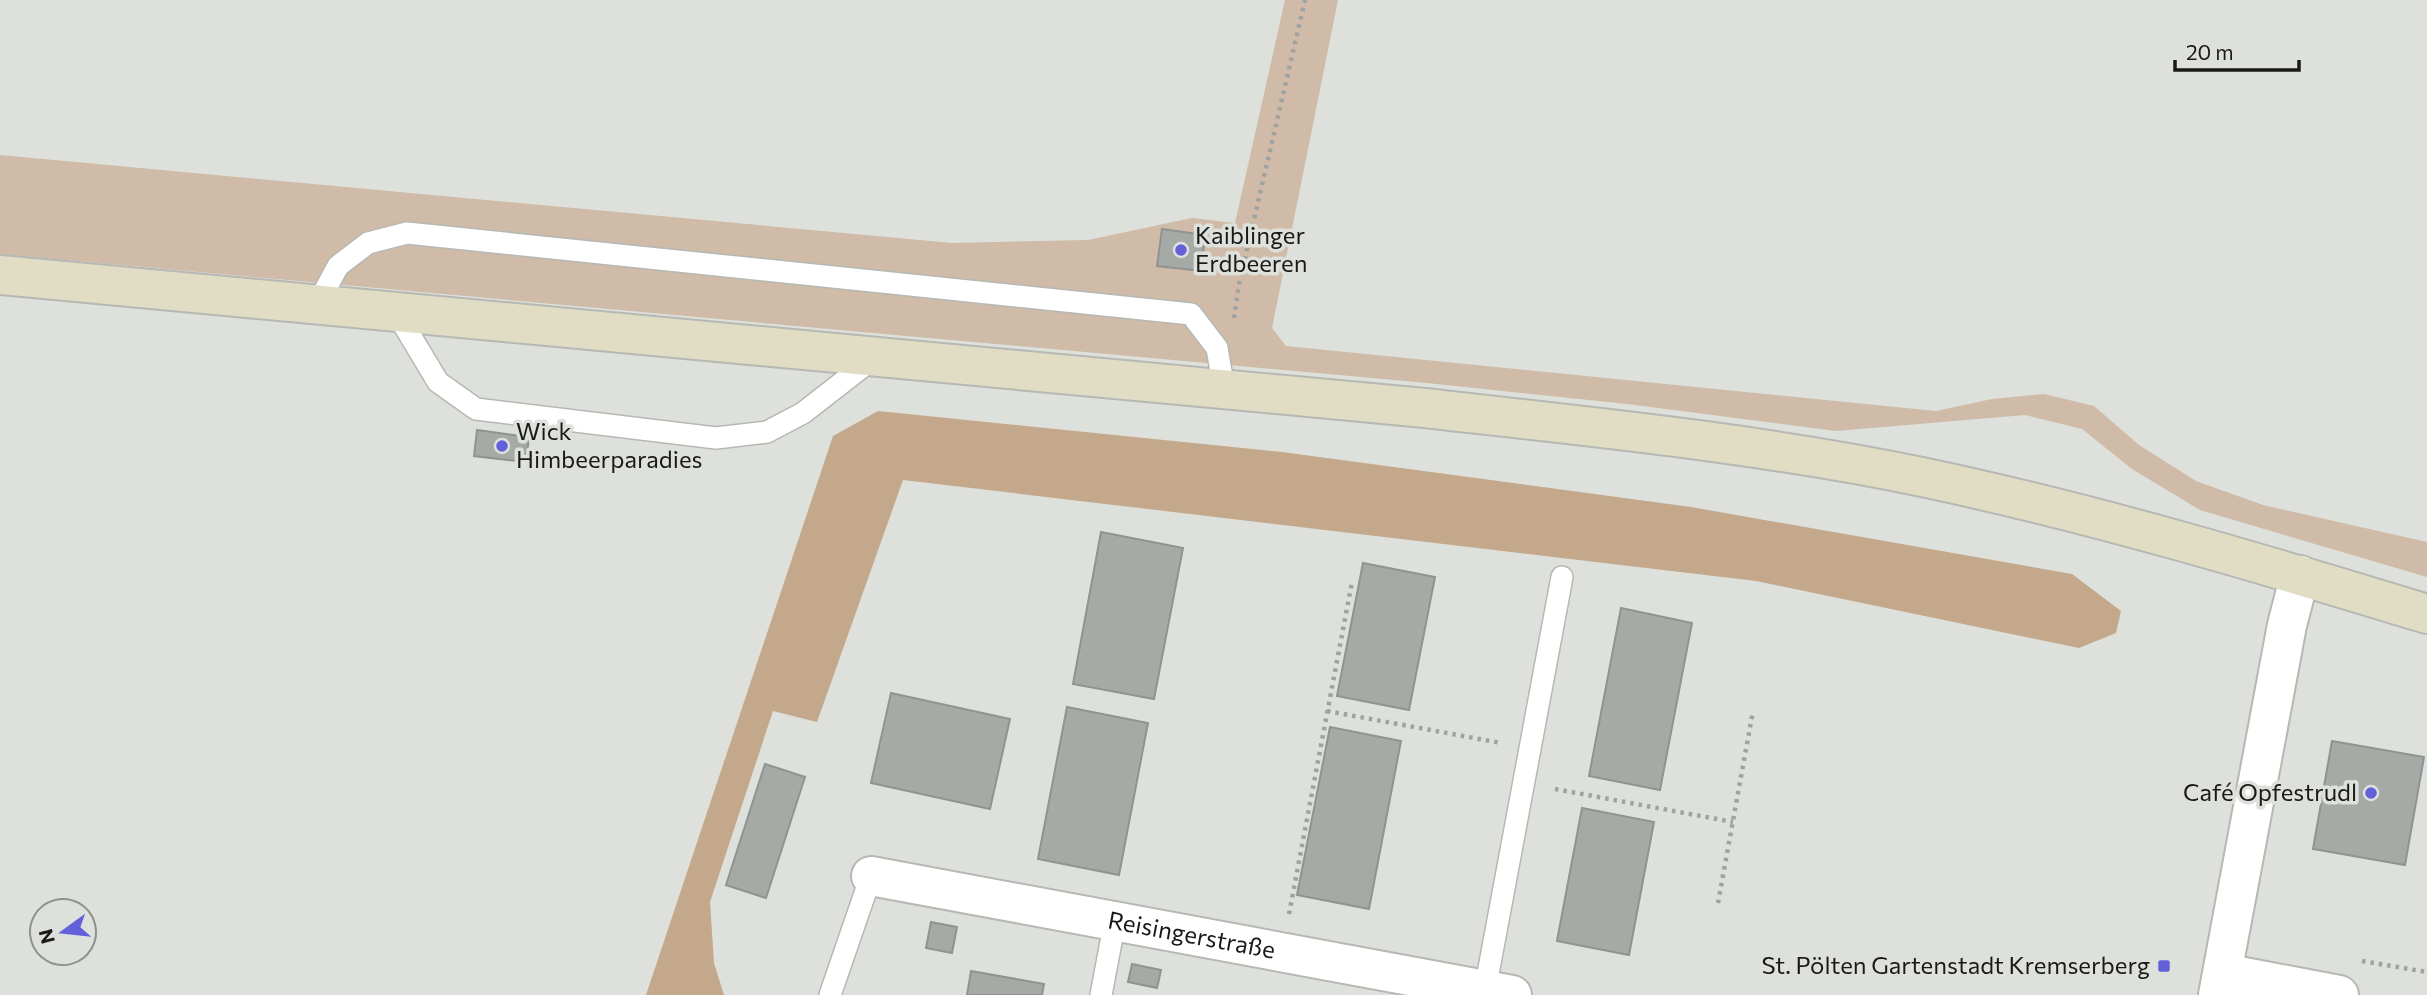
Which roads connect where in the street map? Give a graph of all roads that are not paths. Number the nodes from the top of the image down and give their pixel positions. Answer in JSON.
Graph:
{"nodes":[{"id":1,"x":0,"y":275,"type":"edge"},
{"id":2,"x":317,"y":305,"type":"junction"},
{"id":3,"x":396,"y":312,"type":"junction"},
{"id":4,"x":877,"y":356,"type":"junction"},
{"id":5,"x":1224,"y":388,"type":"junction"},
{"id":6,"x":2300,"y":575,"type":"junction"},
{"id":7,"x":1562,"y":577,"type":"dead end"},
{"id":8,"x":2427,"y":614,"type":"edge"},
{"id":9,"x":871,"y":876,"type":"joint"},
{"id":10,"x":1115,"y":921,"type":"junction"},
{"id":11,"x":2220,"y":984,"type":"edge"},
{"id":12,"x":1499,"y":993,"type":"edge"},
{"id":13,"x":2323,"y":993,"type":"edge"},
{"id":14,"x":830,"y":995,"type":"edge"},
{"id":15,"x":1101,"y":995,"type":"edge"}],
"edges":[{"from":1,"to":2,"type":"main road"},
{"from":2,"to":3,"type":"main road"},
{"from":2,"to":5,"type":"lane"},
{"from":3,"to":4,"type":"main road"},
{"from":3,"to":4,"type":"lane"},
{"from":4,"to":5,"type":"main road"},
{"from":5,"to":6,"type":"main road"},
{"from":6,"to":8,"type":"main road"},
{"from":6,"to":11,"type":"street"},
{"from":7,"to":12,"type":"lane"},
{"from":9,"to":10,"type":"street","name":"Reisingerstraße"},
{"from":9,"to":14,"type":"lane"},
{"from":10,"to":12,"type":"street","name":"Reisingerstraße"},
{"from":10,"to":15,"type":"lane"},
{"from":11,"to":13,"type":"street"}]}
